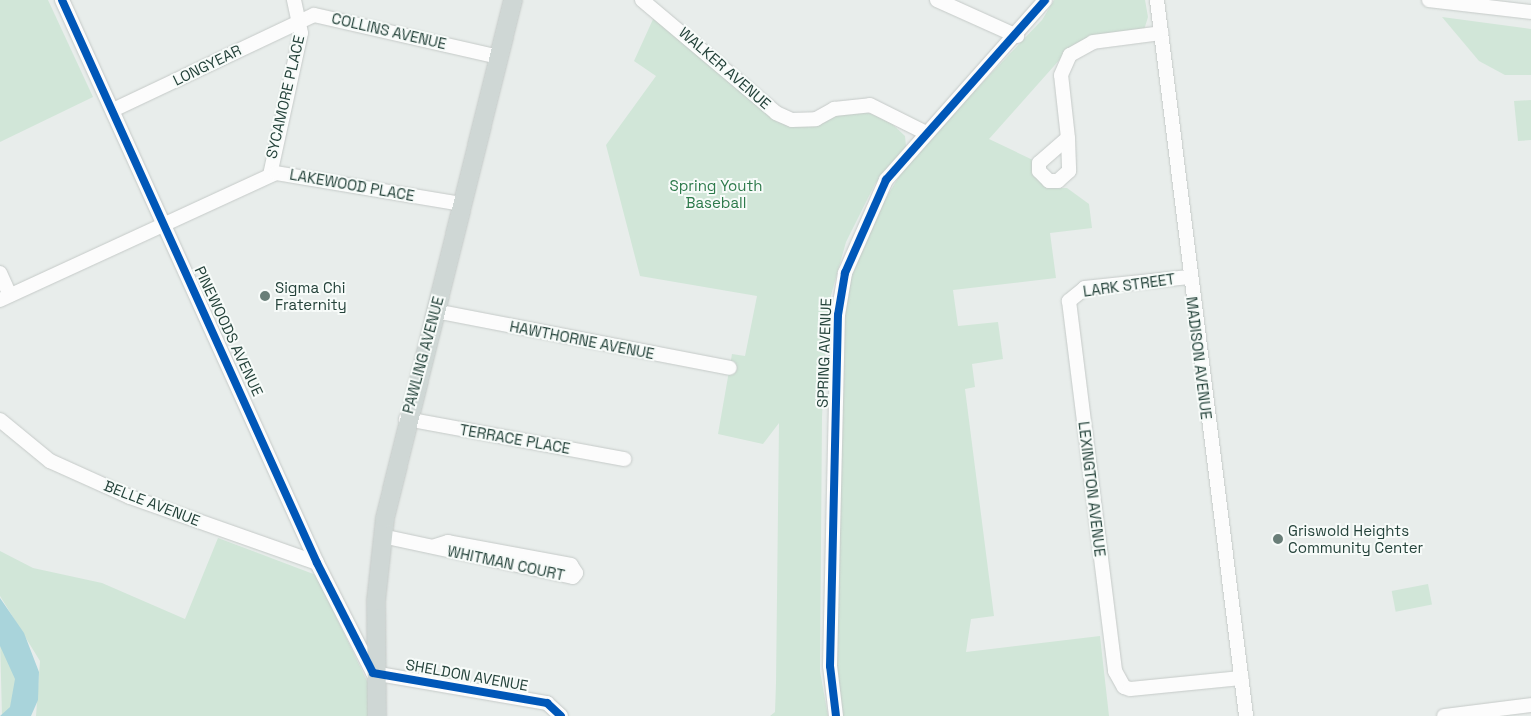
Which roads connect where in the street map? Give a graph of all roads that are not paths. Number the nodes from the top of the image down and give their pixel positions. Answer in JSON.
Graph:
{"nodes":[{"id":1,"x":62,"y":0,"type":"edge"},
{"id":2,"x":294,"y":0,"type":"edge"},
{"id":3,"x":514,"y":0,"type":"edge"},
{"id":4,"x":642,"y":0,"type":"edge"},
{"id":5,"x":937,"y":0,"type":"edge"},
{"id":6,"x":1045,"y":0,"type":"edge"},
{"id":7,"x":1157,"y":0,"type":"edge"},
{"id":8,"x":1429,"y":0,"type":"edge"},
{"id":9,"x":1531,"y":12,"type":"edge"},
{"id":10,"x":301,"y":20,"type":"junction"},
{"id":11,"x":1161,"y":33,"type":"junction"},
{"id":12,"x":1017,"y":36,"type":"junction"},
{"id":13,"x":499,"y":57,"type":"junction"},
{"id":14,"x":113,"y":110,"type":"junction"},
{"id":15,"x":924,"y":132,"type":"junction"},
{"id":16,"x":1068,"y":138,"type":"dead end"},
{"id":17,"x":270,"y":175,"type":"junction"},
{"id":18,"x":461,"y":204,"type":"junction"},
{"id":19,"x":165,"y":224,"type":"junction"},
{"id":20,"x":0,"y":273,"type":"edge"},
{"id":21,"x":1189,"y":277,"type":"junction"},
{"id":22,"x":1072,"y":296,"type":"joint"},
{"id":23,"x":5,"y":298,"type":"edge"},
{"id":24,"x":435,"y":311,"type":"junction"},
{"id":25,"x":730,"y":368,"type":"dead end"},
{"id":26,"x":406,"y":419,"type":"junction"},
{"id":27,"x":0,"y":420,"type":"edge"},
{"id":28,"x":624,"y":459,"type":"dead end"},
{"id":29,"x":382,"y":536,"type":"junction"},
{"id":30,"x":435,"y":546,"type":"junction"},
{"id":31,"x":317,"y":563,"type":"junction"},
{"id":32,"x":373,"y":673,"type":"junction"},
{"id":33,"x":1241,"y":678,"type":"junction"},
{"id":34,"x":1531,"y":705,"type":"edge"},
{"id":35,"x":558,"y":712,"type":"edge"},
{"id":36,"x":376,"y":716,"type":"edge"},
{"id":37,"x":836,"y":716,"type":"edge"},
{"id":38,"x":1246,"y":716,"type":"edge"},
{"id":39,"x":1444,"y":716,"type":"edge"}],
"edges":[{"from":1,"to":14,"type":"street","name":"PINEWOODS AVENUE"},
{"from":2,"to":10,"type":"street"},
{"from":3,"to":13,"type":"main road","name":"PAWLING AVENUE"},
{"from":4,"to":15,"type":"street","name":"WALKER AVENUE"},
{"from":5,"to":12,"type":"street"},
{"from":6,"to":12,"type":"street","name":"SPRING AVENUE"},
{"from":7,"to":11,"type":"street","name":"MADISON AVENUE"},
{"from":8,"to":9,"type":"street"},
{"from":10,"to":13,"type":"street","name":"COLLINS AVENUE"},
{"from":10,"to":14,"type":"street","name":"LONGYEAR"},
{"from":10,"to":17,"type":"street","name":"SYCAMORE PLACE"},
{"from":11,"to":16,"type":"street"},
{"from":11,"to":21,"type":"street","name":"MADISON AVENUE"},
{"from":12,"to":15,"type":"street","name":"SPRING AVENUE"},
{"from":13,"to":18,"type":"main road","name":"PAWLING AVENUE"},
{"from":14,"to":19,"type":"street","name":"PINEWOODS AVENUE"},
{"from":15,"to":37,"type":"street","name":"SPRING AVENUE"},
{"from":17,"to":18,"type":"street","name":"LAKEWOOD PLACE"},
{"from":17,"to":19,"type":"street","name":"LAKEWOOD PLACE"},
{"from":18,"to":24,"type":"main road","name":"PAWLING AVENUE"},
{"from":19,"to":23,"type":"street","name":"LAKEWOOD PLACE"},
{"from":19,"to":31,"type":"street","name":"PINEWOODS AVENUE"},
{"from":20,"to":23,"type":"street"},
{"from":21,"to":22,"type":"street","name":"LARK STREET"},
{"from":21,"to":33,"type":"street","name":"MADISON AVENUE"},
{"from":22,"to":33,"type":"street","name":"LEXINGTON AVENUE"},
{"from":24,"to":25,"type":"street","name":"HAWTHORNE AVENUE"},
{"from":24,"to":26,"type":"main road","name":"PAWLING AVENUE"},
{"from":26,"to":28,"type":"street","name":"TERRACE PLACE"},
{"from":26,"to":29,"type":"main road","name":"PAWLING AVENUE"},
{"from":27,"to":31,"type":"street","name":"BELLE AVENUE"},
{"from":29,"to":30,"type":"street","name":"WHITMAN COURT"},
{"from":29,"to":32,"type":"main road","name":"PAWLING AVENUE"},
{"from":30,"to":30,"type":"street","name":"WHITMAN COURT"},
{"from":31,"to":32,"type":"street","name":"PINEWOODS AVENUE"},
{"from":32,"to":35,"type":"street","name":"SHELDON AVENUE"},
{"from":32,"to":36,"type":"main road","name":"PAWLING AVENUE"},
{"from":33,"to":38,"type":"street","name":"MADISON AVENUE"},
{"from":34,"to":39,"type":"street"}]}
